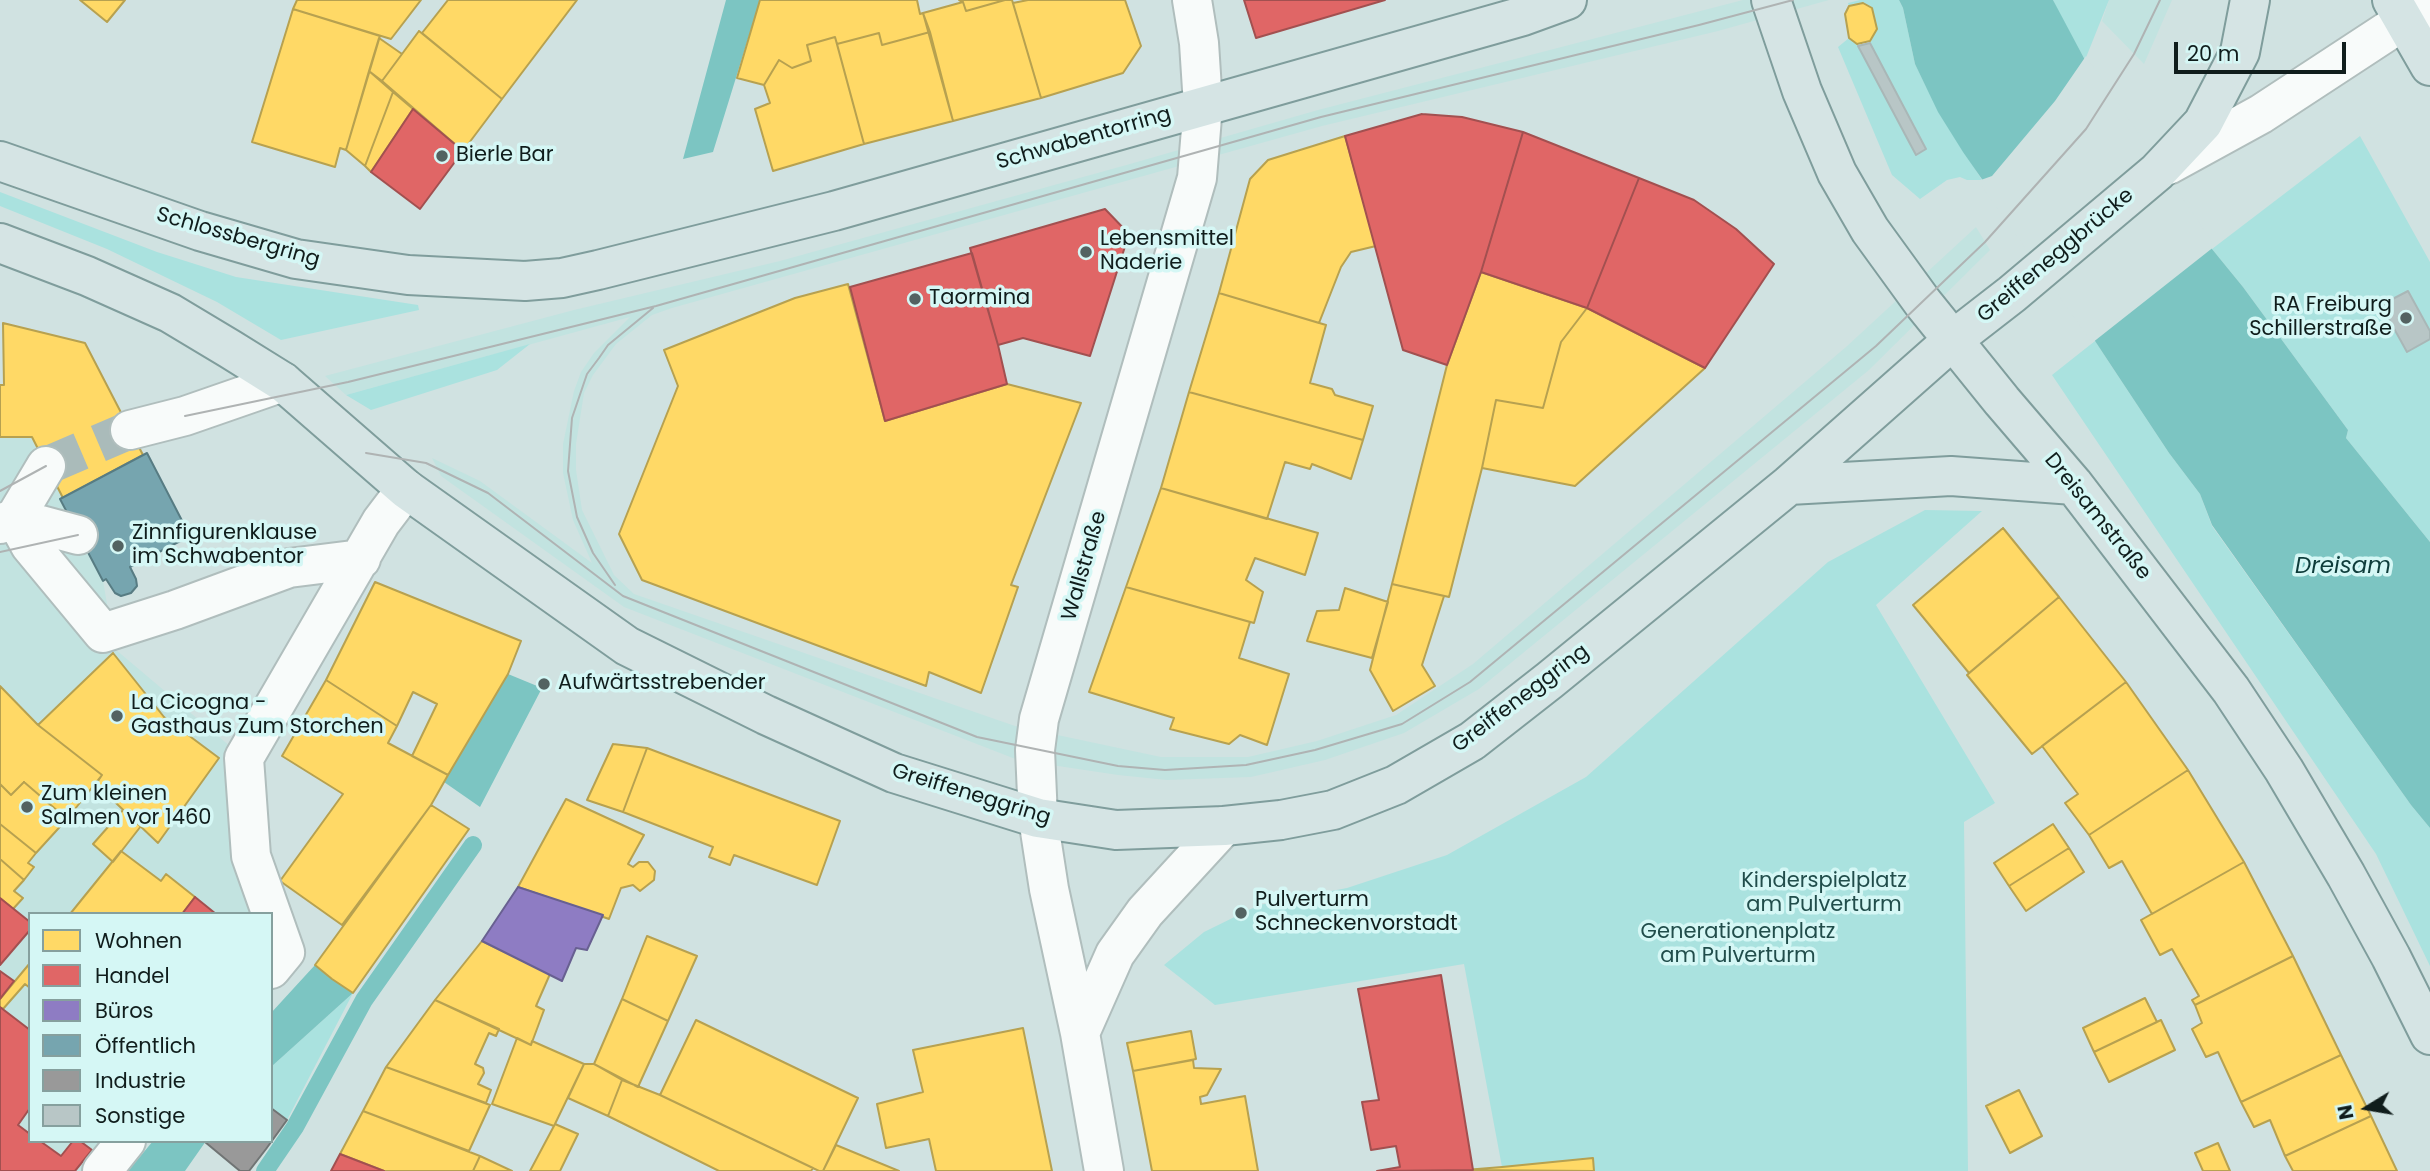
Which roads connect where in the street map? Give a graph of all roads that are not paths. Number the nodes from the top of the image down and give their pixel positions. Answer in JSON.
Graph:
{"nodes":[{"id":1,"x":1192,"y":0,"type":"edge"},
{"id":2,"x":1567,"y":0,"type":"edge"},
{"id":3,"x":1771,"y":0,"type":"edge"},
{"id":4,"x":2250,"y":0,"type":"edge"},
{"id":5,"x":1520,"y":8,"type":"edge"},
{"id":6,"x":2408,"y":10,"type":"edge"},
{"id":7,"x":2430,"y":66,"type":"edge"},
{"id":8,"x":1203,"y":105,"type":"junction"},
{"id":9,"x":2220,"y":125,"type":"junction"},
{"id":10,"x":0,"y":161,"type":"edge"},
{"id":11,"x":0,"y":243,"type":"edge"},
{"id":12,"x":526,"y":281,"type":"joint"},
{"id":13,"x":1954,"y":339,"type":"junction"},
{"id":14,"x":283,"y":382,"type":"junction"},
{"id":15,"x":130,"y":430,"type":"tunnel mouth"},
{"id":16,"x":46,"y":466,"type":"tunnel mouth"},
{"id":17,"x":1788,"y":485,"type":"junction"},
{"id":18,"x":2074,"y":485,"type":"junction"},
{"id":19,"x":407,"y":489,"type":"junction"},
{"id":20,"x":7,"y":521,"type":"edge"},
{"id":21,"x":78,"y":535,"type":"dead end"},
{"id":22,"x":361,"y":559,"type":"junction"},
{"id":23,"x":1038,"y":818,"type":"junction"},
{"id":24,"x":1224,"y":827,"type":"junction"},
{"id":25,"x":271,"y":912,"type":"edge"},
{"id":26,"x":273,"y":917,"type":"edge"},
{"id":27,"x":273,"y":966,"type":"edge"},
{"id":28,"x":1080,"y":1033,"type":"junction"},
{"id":29,"x":2430,"y":1035,"type":"edge"},
{"id":30,"x":124,"y":1143,"type":"edge"},
{"id":31,"x":102,"y":1171,"type":"edge"},
{"id":32,"x":1104,"y":1171,"type":"edge"}],
"edges":[{"from":1,"to":8,"type":"street","name":"Wallstraße"},
{"from":2,"to":5,"type":"main road","name":"Schwabentorring"},
{"from":3,"to":13,"type":"main road","name":"Dreisamstraße"},
{"from":4,"to":9,"type":"main road","name":"Greiffeneggbrücke"},
{"from":5,"to":8,"type":"main road","name":"Schwabentorring"},
{"from":6,"to":7,"type":"main road"},
{"from":6,"to":9,"type":"street","name":"Greiffeneggbrücke"},
{"from":8,"to":12,"type":"main road","name":"Schwabentorring"},
{"from":8,"to":23,"type":"street","name":"Wallstraße"},
{"from":9,"to":13,"type":"main road","name":"Greiffeneggbrücke"},
{"from":10,"to":12,"type":"main road","name":"Schlossbergring"},
{"from":11,"to":14,"type":"main road"},
{"from":13,"to":17,"type":"main road","name":"Greiffeneggring"},
{"from":13,"to":18,"type":"main road","name":"Dreisamstraße"},
{"from":14,"to":15,"type":"street"},
{"from":14,"to":19,"type":"main road","name":"Greiffeneggring"},
{"from":16,"to":20,"type":"street"},
{"from":17,"to":18,"type":"main road"},
{"from":17,"to":24,"type":"main road","name":"Greiffeneggring"},
{"from":18,"to":29,"type":"main road","name":"Dreisamstraße"},
{"from":19,"to":22,"type":"street"},
{"from":19,"to":23,"type":"main road","name":"Greiffeneggring"},
{"from":20,"to":21,"type":"street"},
{"from":20,"to":22,"type":"street"},
{"from":22,"to":25,"type":"street"},
{"from":23,"to":24,"type":"main road","name":"Greiffeneggring"},
{"from":23,"to":28,"type":"street","name":"Wallstraße"},
{"from":24,"to":28,"type":"street"},
{"from":26,"to":27,"type":"street"},
{"from":28,"to":32,"type":"street","name":"Wallstraße"},
{"from":30,"to":31,"type":"street"}]}
